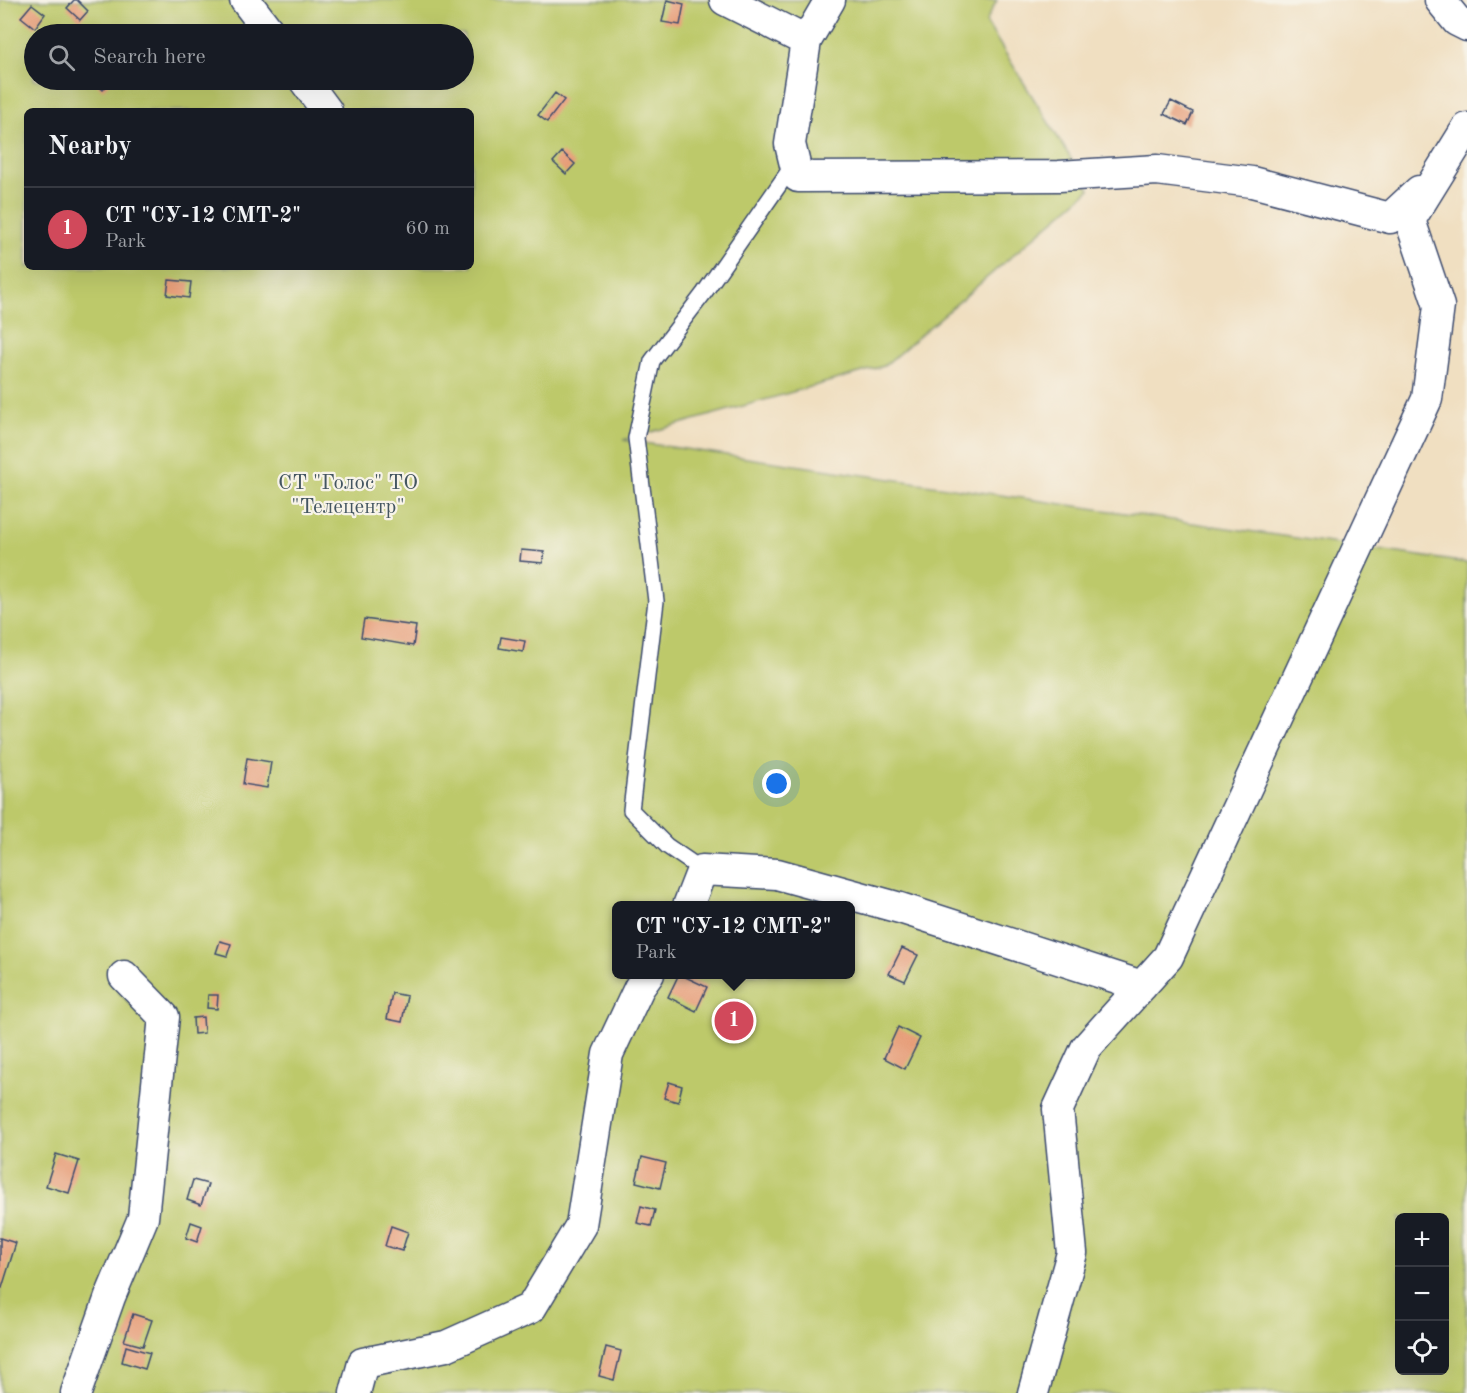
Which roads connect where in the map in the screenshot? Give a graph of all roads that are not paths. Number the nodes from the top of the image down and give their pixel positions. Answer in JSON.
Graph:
{"nodes":[{"id":1,"x":245,"y":0,"type":"edge"},
{"id":2,"x":725,"y":0,"type":"edge"},
{"id":3,"x":830,"y":0,"type":"edge"},
{"id":4,"x":1440,"y":0,"type":"edge"},
{"id":5,"x":263,"y":24,"type":"edge"},
{"id":6,"x":1467,"y":26,"type":"edge"},
{"id":7,"x":806,"y":41,"type":"junction"},
{"id":8,"x":311,"y":90,"type":"edge"},
{"id":9,"x":325,"y":108,"type":"edge"},
{"id":10,"x":1467,"y":128,"type":"edge"},
{"id":11,"x":795,"y":163,"type":"junction"},
{"id":12,"x":1436,"y":175,"type":"junction"},
{"id":13,"x":702,"y":870,"type":"junction"},
{"id":14,"x":690,"y":901,"type":"edge"},
{"id":15,"x":124,"y":976,"type":"dead end"},
{"id":16,"x":646,"y":979,"type":"edge"},
{"id":17,"x":1142,"y":986,"type":"junction"},
{"id":18,"x":76,"y":1393,"type":"edge"},
{"id":19,"x":355,"y":1393,"type":"edge"},
{"id":20,"x":1033,"y":1393,"type":"edge"}],
"edges":[{"from":1,"to":5,"type":"street"},
{"from":2,"to":7,"type":"street"},
{"from":3,"to":7,"type":"street"},
{"from":4,"to":6,"type":"street"},
{"from":7,"to":11,"type":"street"},
{"from":8,"to":9,"type":"street"},
{"from":10,"to":12,"type":"street"},
{"from":11,"to":12,"type":"street"},
{"from":11,"to":13,"type":"lane"},
{"from":12,"to":17,"type":"street"},
{"from":13,"to":14,"type":"street"},
{"from":13,"to":17,"type":"street"},
{"from":15,"to":18,"type":"street"},
{"from":16,"to":19,"type":"street"},
{"from":17,"to":20,"type":"street"}]}
